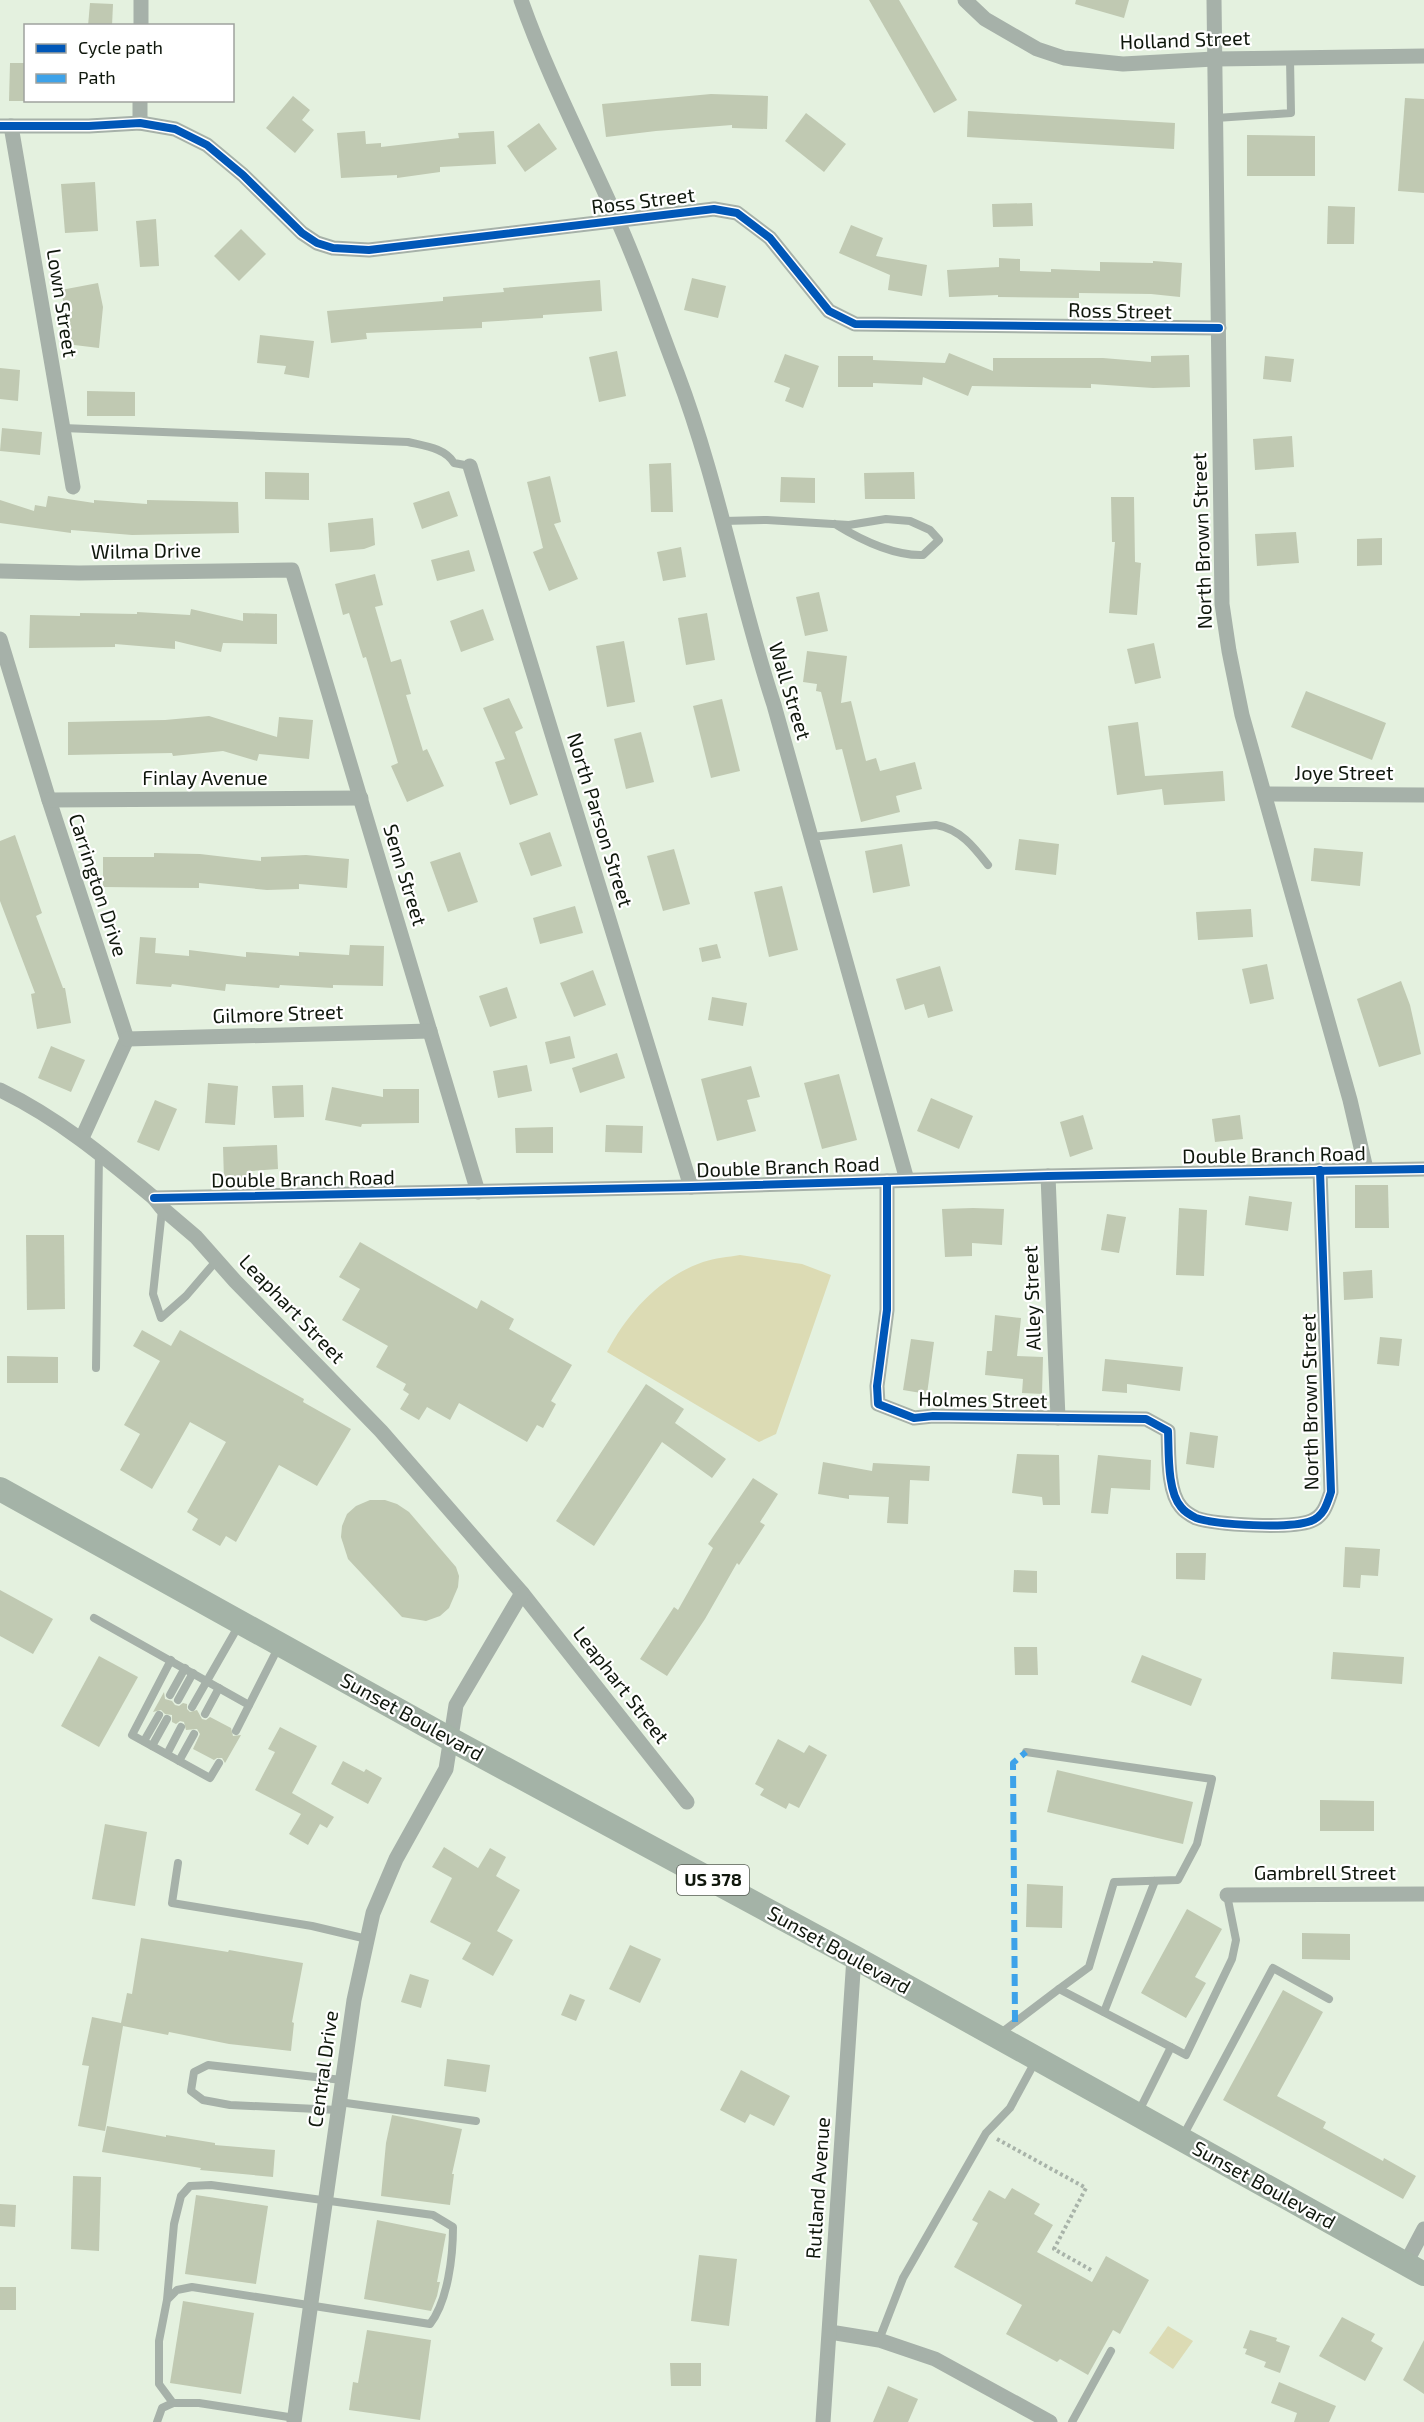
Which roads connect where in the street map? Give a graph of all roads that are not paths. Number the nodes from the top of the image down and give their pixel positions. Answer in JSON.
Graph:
{"nodes":[{"id":1,"x":141,"y":0,"type":"edge"},
{"id":2,"x":521,"y":0,"type":"edge"},
{"id":3,"x":965,"y":0,"type":"edge"},
{"id":4,"x":1214,"y":0,"type":"edge"},
{"id":5,"x":141,"y":24,"type":"edge"},
{"id":6,"x":1424,"y":56,"type":"edge"},
{"id":7,"x":1290,"y":58,"type":"junction"},
{"id":8,"x":1214,"y":59,"type":"junction"},
{"id":9,"x":140,"y":102,"type":"edge"},
{"id":10,"x":1216,"y":118,"type":"junction"},
{"id":11,"x":140,"y":123,"type":"junction"},
{"id":12,"x":5,"y":126,"type":"edge"},
{"id":13,"x":618,"y":220,"type":"junction"},
{"id":14,"x":1220,"y":328,"type":"junction"},
{"id":15,"x":61,"y":428,"type":"junction"},
{"id":16,"x":470,"y":466,"type":"joint"},
{"id":17,"x":73,"y":487,"type":"dead end"},
{"id":18,"x":723,"y":521,"type":"junction"},
{"id":19,"x":836,"y":524,"type":"junction"},
{"id":20,"x":292,"y":570,"type":"joint"},
{"id":21,"x":0,"y":571,"type":"edge"},
{"id":22,"x":0,"y":639,"type":"edge"},
{"id":23,"x":1265,"y":794,"type":"junction"},
{"id":24,"x":1424,"y":795,"type":"edge"},
{"id":25,"x":361,"y":798,"type":"junction"},
{"id":26,"x":49,"y":800,"type":"junction"},
{"id":27,"x":811,"y":837,"type":"junction"},
{"id":28,"x":988,"y":865,"type":"dead end"},
{"id":29,"x":430,"y":1031,"type":"junction"},
{"id":30,"x":127,"y":1039,"type":"junction"},
{"id":31,"x":0,"y":1090,"type":"edge"},
{"id":32,"x":82,"y":1138,"type":"junction"},
{"id":33,"x":99,"y":1152,"type":"junction"},
{"id":34,"x":1366,"y":1169,"type":"junction"},
{"id":35,"x":1424,"y":1169,"type":"edge"},
{"id":36,"x":1320,"y":1170,"type":"junction"},
{"id":37,"x":1048,"y":1176,"type":"junction"},
{"id":38,"x":907,"y":1180,"type":"junction"},
{"id":39,"x":887,"y":1181,"type":"junction"},
{"id":40,"x":691,"y":1187,"type":"junction"},
{"id":41,"x":478,"y":1192,"type":"junction"},
{"id":42,"x":158,"y":1203,"type":"junction"},
{"id":43,"x":217,"y":1260,"type":"junction"},
{"id":44,"x":96,"y":1368,"type":"dead end"},
{"id":45,"x":1058,"y":1418,"type":"junction"},
{"id":46,"x":1168,"y":1431,"type":"joint"},
{"id":47,"x":0,"y":1489,"type":"edge"},
{"id":48,"x":522,"y":1593,"type":"junction"},
{"id":49,"x":94,"y":1618,"type":"dead end"},
{"id":50,"x":240,"y":1622,"type":"junction"},
{"id":51,"x":280,"y":1644,"type":"junction"},
{"id":52,"x":171,"y":1660,"type":"junction"},
{"id":53,"x":189,"y":1670,"type":"junction"},
{"id":54,"x":208,"y":1680,"type":"junction"},
{"id":55,"x":219,"y":1688,"type":"junction"},
{"id":56,"x":174,"y":1697,"type":"dead end"},
{"id":57,"x":249,"y":1705,"type":"junction"},
{"id":58,"x":192,"y":1707,"type":"dead end"},
{"id":59,"x":205,"y":1714,"type":"dead end"},
{"id":60,"x":182,"y":1727,"type":"dead end"},
{"id":61,"x":236,"y":1731,"type":"dead end"},
{"id":62,"x":194,"y":1734,"type":"dead end"},
{"id":63,"x":452,"y":1740,"type":"junction"},
{"id":64,"x":144,"y":1742,"type":"junction"},
{"id":65,"x":152,"y":1746,"type":"junction"},
{"id":66,"x":1026,"y":1752,"type":"dead end"},
{"id":67,"x":167,"y":1754,"type":"junction"},
{"id":68,"x":179,"y":1761,"type":"junction"},
{"id":69,"x":219,"y":1763,"type":"dead end"},
{"id":70,"x":687,"y":1802,"type":"dead end"},
{"id":71,"x":177,"y":1863,"type":"dead end"},
{"id":72,"x":1155,"y":1881,"type":"junction"},
{"id":73,"x":1424,"y":1894,"type":"edge"},
{"id":74,"x":1227,"y":1895,"type":"joint"},
{"id":75,"x":367,"y":1939,"type":"junction"},
{"id":76,"x":854,"y":1958,"type":"junction"},
{"id":77,"x":1059,"y":1989,"type":"junction"},
{"id":78,"x":1329,"y":1999,"type":"dead end"},
{"id":79,"x":1104,"y":2012,"type":"junction"},
{"id":80,"x":996,"y":2036,"type":"junction"},
{"id":81,"x":1171,"y":2047,"type":"junction"},
{"id":82,"x":1036,"y":2059,"type":"junction"},
{"id":83,"x":342,"y":2080,"type":"junction"},
{"id":84,"x":339,"y":2106,"type":"junction"},
{"id":85,"x":1137,"y":2114,"type":"junction"},
{"id":86,"x":476,"y":2121,"type":"dead end"},
{"id":87,"x":1181,"y":2139,"type":"junction"},
{"id":88,"x":325,"y":2199,"type":"junction"},
{"id":89,"x":1424,"y":2229,"type":"edge"},
{"id":90,"x":1415,"y":2269,"type":"edge"},
{"id":91,"x":167,"y":2300,"type":"junction"},
{"id":92,"x":310,"y":2304,"type":"junction"},
{"id":93,"x":830,"y":2332,"type":"junction"},
{"id":94,"x":879,"y":2340,"type":"junction"},
{"id":95,"x":1111,"y":2351,"type":"dead end"},
{"id":96,"x":173,"y":2403,"type":"junction"},
{"id":97,"x":294,"y":2420,"type":"edge"},
{"id":98,"x":157,"y":2422,"type":"edge"},
{"id":99,"x":823,"y":2422,"type":"edge"},
{"id":100,"x":1050,"y":2422,"type":"edge"},
{"id":101,"x":1072,"y":2422,"type":"edge"}],
"edges":[{"from":1,"to":5,"type":"street"},
{"from":2,"to":13,"type":"street"},
{"from":3,"to":8,"type":"street","name":"Holland Street"},
{"from":4,"to":8,"type":"street","name":"North Brown Street"},
{"from":6,"to":7,"type":"street","name":"Holland Street"},
{"from":7,"to":8,"type":"street","name":"Holland Street"},
{"from":7,"to":10,"type":"lane"},
{"from":8,"to":10,"type":"street","name":"North Brown Street"},
{"from":9,"to":11,"type":"street"},
{"from":10,"to":14,"type":"street","name":"North Brown Street"},
{"from":11,"to":12,"type":"street"},
{"from":11,"to":13,"type":"street","name":"Ross Street"},
{"from":12,"to":15,"type":"street","name":"Lown Street"},
{"from":13,"to":14,"type":"street","name":"Ross Street"},
{"from":13,"to":18,"type":"street","name":"Wall Street"},
{"from":14,"to":23,"type":"street","name":"North Brown Street"},
{"from":15,"to":16,"type":"lane"},
{"from":15,"to":17,"type":"street","name":"Lown Street"},
{"from":16,"to":40,"type":"street","name":"North Parson Street"},
{"from":18,"to":19,"type":"lane"},
{"from":18,"to":27,"type":"street","name":"Wall Street"},
{"from":19,"to":19,"type":"lane"},
{"from":20,"to":21,"type":"street","name":"Wilma Drive"},
{"from":20,"to":25,"type":"street","name":"Senn Street"},
{"from":22,"to":26,"type":"street","name":"Carrington Drive"},
{"from":23,"to":24,"type":"street","name":"Joye Street"},
{"from":23,"to":34,"type":"street","name":"North Brown Street"},
{"from":25,"to":26,"type":"street","name":"Finlay Avenue"},
{"from":25,"to":29,"type":"street","name":"Senn Street"},
{"from":26,"to":30,"type":"street","name":"Carrington Drive"},
{"from":27,"to":28,"type":"lane"},
{"from":27,"to":38,"type":"street","name":"Wall Street"},
{"from":29,"to":30,"type":"street","name":"Gilmore Street"},
{"from":29,"to":41,"type":"street","name":"Senn Street"},
{"from":30,"to":32,"type":"street"},
{"from":31,"to":32,"type":"street","name":"Leaphart Street"},
{"from":32,"to":33,"type":"street","name":"Leaphart Street"},
{"from":33,"to":42,"type":"street","name":"Leaphart Street"},
{"from":33,"to":44,"type":"lane"},
{"from":34,"to":35,"type":"street","name":"Double Branch Road"},
{"from":34,"to":36,"type":"street","name":"Double Branch Road"},
{"from":36,"to":37,"type":"street","name":"Double Branch Road"},
{"from":36,"to":46,"type":"street","name":"North Brown Street"},
{"from":37,"to":38,"type":"street","name":"Double Branch Road"},
{"from":37,"to":45,"type":"street","name":"Alley Street"},
{"from":38,"to":39,"type":"street","name":"Double Branch Road"},
{"from":39,"to":40,"type":"street","name":"Double Branch Road"},
{"from":39,"to":45,"type":"street","name":"Holmes Street"},
{"from":40,"to":41,"type":"street","name":"Double Branch Road"},
{"from":41,"to":42,"type":"street","name":"Double Branch Road"},
{"from":42,"to":43,"type":"street","name":"Leaphart Street"},
{"from":42,"to":43,"type":"lane"},
{"from":43,"to":48,"type":"street","name":"Leaphart Street"},
{"from":45,"to":46,"type":"street","name":"Holmes Street"},
{"from":47,"to":50,"type":"main road","name":"Sunset Boulevard","number":"US 378"},
{"from":48,"to":63,"type":"street"},
{"from":48,"to":70,"type":"street","name":"Leaphart Street"},
{"from":49,"to":52,"type":"lane"},
{"from":50,"to":51,"type":"main road","name":"Sunset Boulevard","number":"US 378"},
{"from":50,"to":54,"type":"lane"},
{"from":51,"to":57,"type":"lane"},
{"from":51,"to":63,"type":"main road","name":"Sunset Boulevard","number":"US 378"},
{"from":52,"to":53,"type":"lane"},
{"from":52,"to":64,"type":"lane"},
{"from":53,"to":54,"type":"lane"},
{"from":53,"to":56,"type":"lane"},
{"from":54,"to":55,"type":"lane"},
{"from":54,"to":58,"type":"lane"},
{"from":55,"to":57,"type":"lane"},
{"from":55,"to":59,"type":"lane"},
{"from":57,"to":61,"type":"lane"},
{"from":60,"to":67,"type":"lane"},
{"from":62,"to":68,"type":"lane"},
{"from":63,"to":75,"type":"street","name":"Central Drive"},
{"from":63,"to":76,"type":"main road","name":"Sunset Boulevard","number":"US 378"},
{"from":64,"to":65,"type":"lane"},
{"from":64,"to":65,"type":"lane"},
{"from":65,"to":67,"type":"lane"},
{"from":66,"to":72,"type":"lane"},
{"from":67,"to":68,"type":"lane"},
{"from":68,"to":69,"type":"lane"},
{"from":71,"to":75,"type":"lane"},
{"from":72,"to":77,"type":"lane"},
{"from":72,"to":79,"type":"lane"},
{"from":73,"to":74,"type":"street","name":"Gambrell Street"},
{"from":74,"to":81,"type":"lane"},
{"from":75,"to":83,"type":"street","name":"Central Drive"},
{"from":76,"to":80,"type":"main road","name":"Sunset Boulevard","number":"US 378"},
{"from":76,"to":93,"type":"street","name":"Rutland Avenue"},
{"from":77,"to":79,"type":"lane"},
{"from":77,"to":80,"type":"lane"},
{"from":78,"to":87,"type":"lane"},
{"from":79,"to":81,"type":"lane"},
{"from":80,"to":82,"type":"main road","name":"Sunset Boulevard","number":"US 378"},
{"from":81,"to":85,"type":"lane"},
{"from":82,"to":85,"type":"main road","name":"Sunset Boulevard","number":"US 378"},
{"from":82,"to":94,"type":"lane"},
{"from":83,"to":84,"type":"street","name":"Central Drive"},
{"from":83,"to":84,"type":"lane"},
{"from":84,"to":86,"type":"lane"},
{"from":84,"to":88,"type":"street","name":"Central Drive"},
{"from":85,"to":87,"type":"main road","name":"Sunset Boulevard","number":"US 378"},
{"from":87,"to":90,"type":"main road","name":"Sunset Boulevard","number":"US 378"},
{"from":88,"to":91,"type":"lane"},
{"from":88,"to":92,"type":"street","name":"Central Drive"},
{"from":88,"to":92,"type":"lane"},
{"from":89,"to":90,"type":"street"},
{"from":91,"to":92,"type":"lane"},
{"from":91,"to":96,"type":"lane"},
{"from":92,"to":97,"type":"street","name":"Central Drive"},
{"from":93,"to":94,"type":"street"},
{"from":93,"to":99,"type":"street","name":"Rutland Avenue"},
{"from":94,"to":100,"type":"street"},
{"from":95,"to":101,"type":"lane"},
{"from":96,"to":97,"type":"lane"},
{"from":96,"to":98,"type":"lane"}]}
